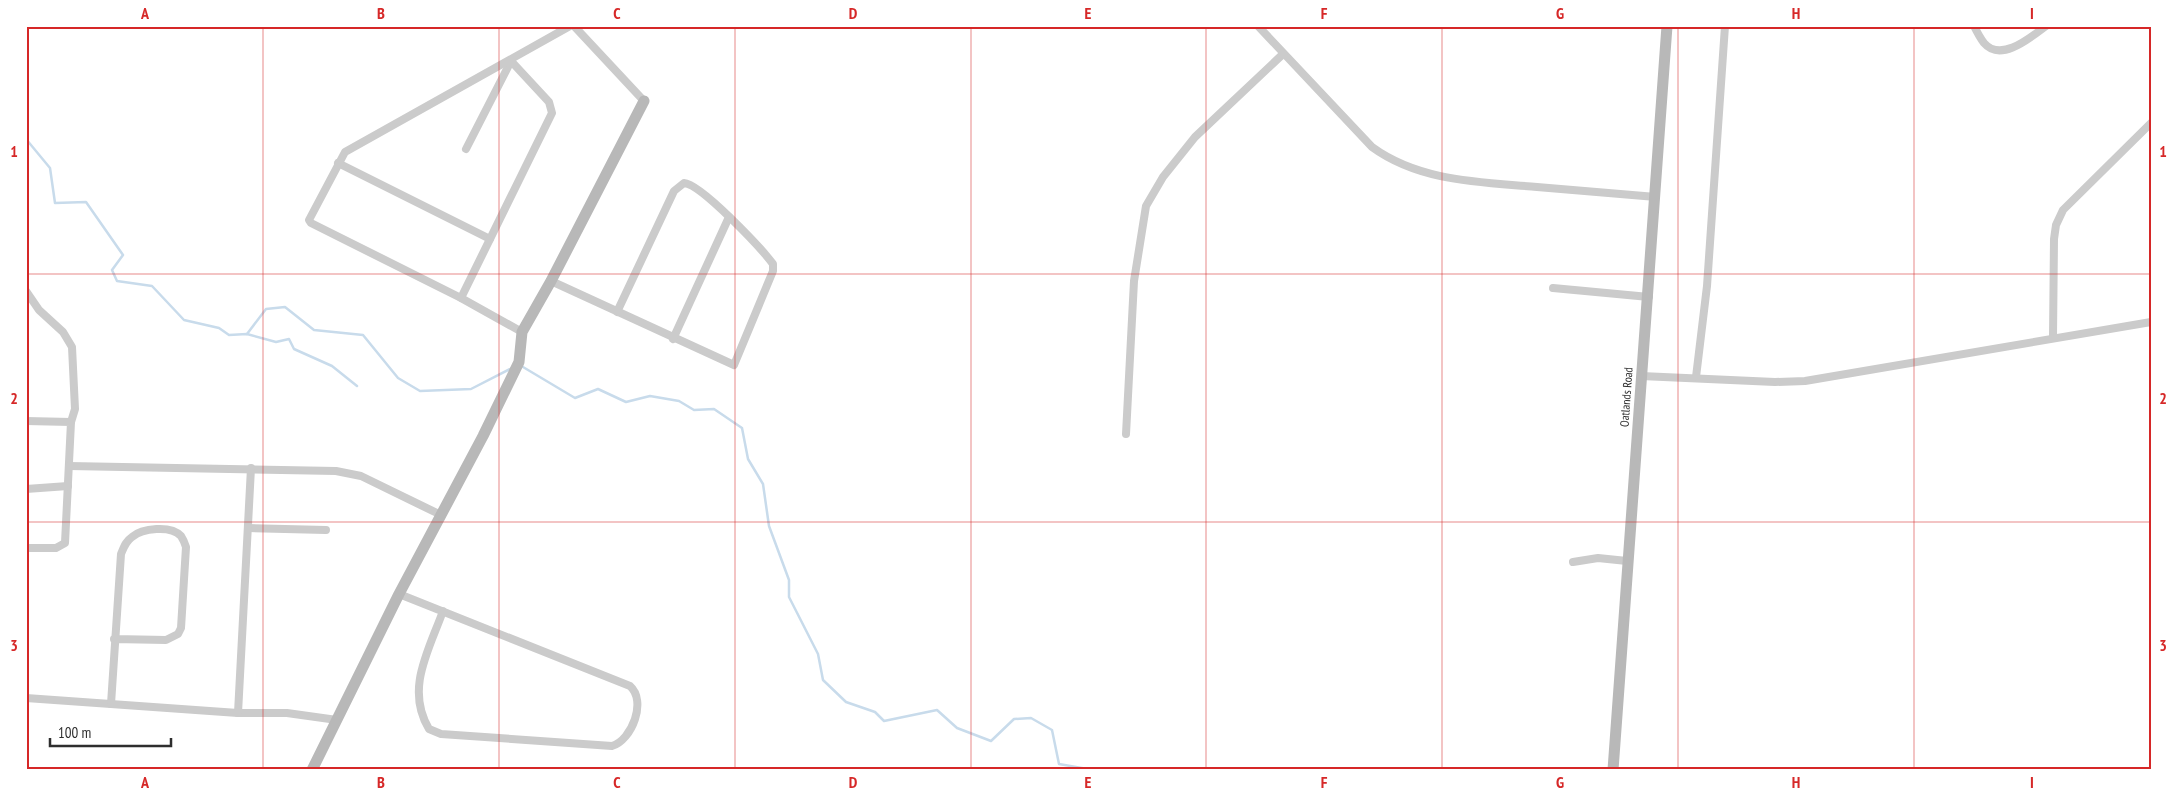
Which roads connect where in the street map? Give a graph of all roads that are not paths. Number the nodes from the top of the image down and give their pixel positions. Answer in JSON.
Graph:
{"nodes":[{"id":1,"x":570,"y":26,"type":"edge"},
{"id":2,"x":574,"y":26,"type":"edge"},
{"id":3,"x":1258,"y":26,"type":"edge"},
{"id":4,"x":1668,"y":26,"type":"edge"},
{"id":5,"x":1725,"y":26,"type":"edge"},
{"id":6,"x":1974,"y":26,"type":"edge"},
{"id":7,"x":2046,"y":26,"type":"edge"},
{"id":8,"x":1284,"y":54,"type":"junction"},
{"id":9,"x":511,"y":61,"type":"junction"},
{"id":10,"x":644,"y":100,"type":"joint"},
{"id":11,"x":2151,"y":123,"type":"edge"},
{"id":12,"x":466,"y":149,"type":"dead end"},
{"id":13,"x":338,"y":163,"type":"junction"},
{"id":14,"x":1656,"y":197,"type":"junction"},
{"id":15,"x":729,"y":217,"type":"junction"},
{"id":16,"x":490,"y":240,"type":"junction"},
{"id":17,"x":552,"y":281,"type":"junction"},
{"id":18,"x":1554,"y":288,"type":"dead end"},
{"id":19,"x":26,"y":291,"type":"edge"},
{"id":20,"x":1649,"y":297,"type":"junction"},
{"id":21,"x":461,"y":298,"type":"junction"},
{"id":22,"x":617,"y":312,"type":"junction"},
{"id":23,"x":2151,"y":322,"type":"edge"},
{"id":24,"x":522,"y":332,"type":"junction"},
{"id":25,"x":2054,"y":337,"type":"junction"},
{"id":26,"x":673,"y":339,"type":"junction"},
{"id":27,"x":1641,"y":376,"type":"junction"},
{"id":28,"x":1696,"y":376,"type":"junction"},
{"id":29,"x":26,"y":421,"type":"edge"},
{"id":30,"x":71,"y":422,"type":"junction"},
{"id":31,"x":1126,"y":434,"type":"dead end"},
{"id":32,"x":69,"y":466,"type":"junction"},
{"id":33,"x":252,"y":468,"type":"junction"},
{"id":34,"x":68,"y":486,"type":"junction"},
{"id":35,"x":26,"y":489,"type":"edge"},
{"id":36,"x":441,"y":515,"type":"junction"},
{"id":37,"x":248,"y":528,"type":"junction"},
{"id":38,"x":326,"y":530,"type":"dead end"},
{"id":39,"x":26,"y":548,"type":"edge"},
{"id":40,"x":1627,"y":561,"type":"junction"},
{"id":41,"x":1573,"y":562,"type":"dead end"},
{"id":42,"x":399,"y":594,"type":"junction"},
{"id":43,"x":443,"y":611,"type":"junction"},
{"id":44,"x":114,"y":638,"type":"junction"},
{"id":45,"x":26,"y":698,"type":"edge"},
{"id":46,"x":111,"y":704,"type":"junction"},
{"id":47,"x":238,"y":713,"type":"junction"},
{"id":48,"x":337,"y":720,"type":"junction"},
{"id":49,"x":312,"y":770,"type":"edge"},
{"id":50,"x":1613,"y":770,"type":"edge"}],
"edges":[{"from":1,"to":9,"type":"street"},
{"from":2,"to":10,"type":"street"},
{"from":3,"to":8,"type":"street"},
{"from":4,"to":14,"type":"street","name":"Oatlands Road"},
{"from":5,"to":28,"type":"street"},
{"from":6,"to":7,"type":"street"},
{"from":8,"to":14,"type":"street"},
{"from":8,"to":31,"type":"street"},
{"from":9,"to":12,"type":"street"},
{"from":9,"to":13,"type":"street"},
{"from":9,"to":16,"type":"street"},
{"from":10,"to":17,"type":"street"},
{"from":11,"to":25,"type":"street"},
{"from":13,"to":16,"type":"street"},
{"from":13,"to":21,"type":"street"},
{"from":14,"to":20,"type":"street","name":"Oatlands Road"},
{"from":15,"to":22,"type":"street"},
{"from":15,"to":26,"type":"street"},
{"from":15,"to":26,"type":"street"},
{"from":16,"to":21,"type":"street"},
{"from":17,"to":22,"type":"street"},
{"from":17,"to":24,"type":"street"},
{"from":18,"to":20,"type":"street"},
{"from":19,"to":30,"type":"street"},
{"from":20,"to":27,"type":"street","name":"Oatlands Road"},
{"from":21,"to":24,"type":"street"},
{"from":22,"to":26,"type":"street"},
{"from":23,"to":25,"type":"street"},
{"from":24,"to":36,"type":"street"},
{"from":25,"to":28,"type":"street"},
{"from":27,"to":28,"type":"street"},
{"from":27,"to":40,"type":"street","name":"Oatlands Road"},
{"from":29,"to":30,"type":"street"},
{"from":30,"to":32,"type":"street"},
{"from":32,"to":33,"type":"street"},
{"from":32,"to":34,"type":"street"},
{"from":33,"to":36,"type":"street"},
{"from":33,"to":37,"type":"street"},
{"from":34,"to":35,"type":"street"},
{"from":34,"to":39,"type":"street"},
{"from":36,"to":42,"type":"street"},
{"from":37,"to":38,"type":"street"},
{"from":37,"to":47,"type":"street"},
{"from":40,"to":41,"type":"street"},
{"from":40,"to":50,"type":"street","name":"Oatlands Road"},
{"from":42,"to":43,"type":"street"},
{"from":42,"to":48,"type":"street"},
{"from":43,"to":43,"type":"street"},
{"from":44,"to":44,"type":"street"},
{"from":44,"to":46,"type":"street"},
{"from":45,"to":46,"type":"street"},
{"from":46,"to":47,"type":"street"},
{"from":47,"to":48,"type":"street"},
{"from":48,"to":49,"type":"street"}]}
